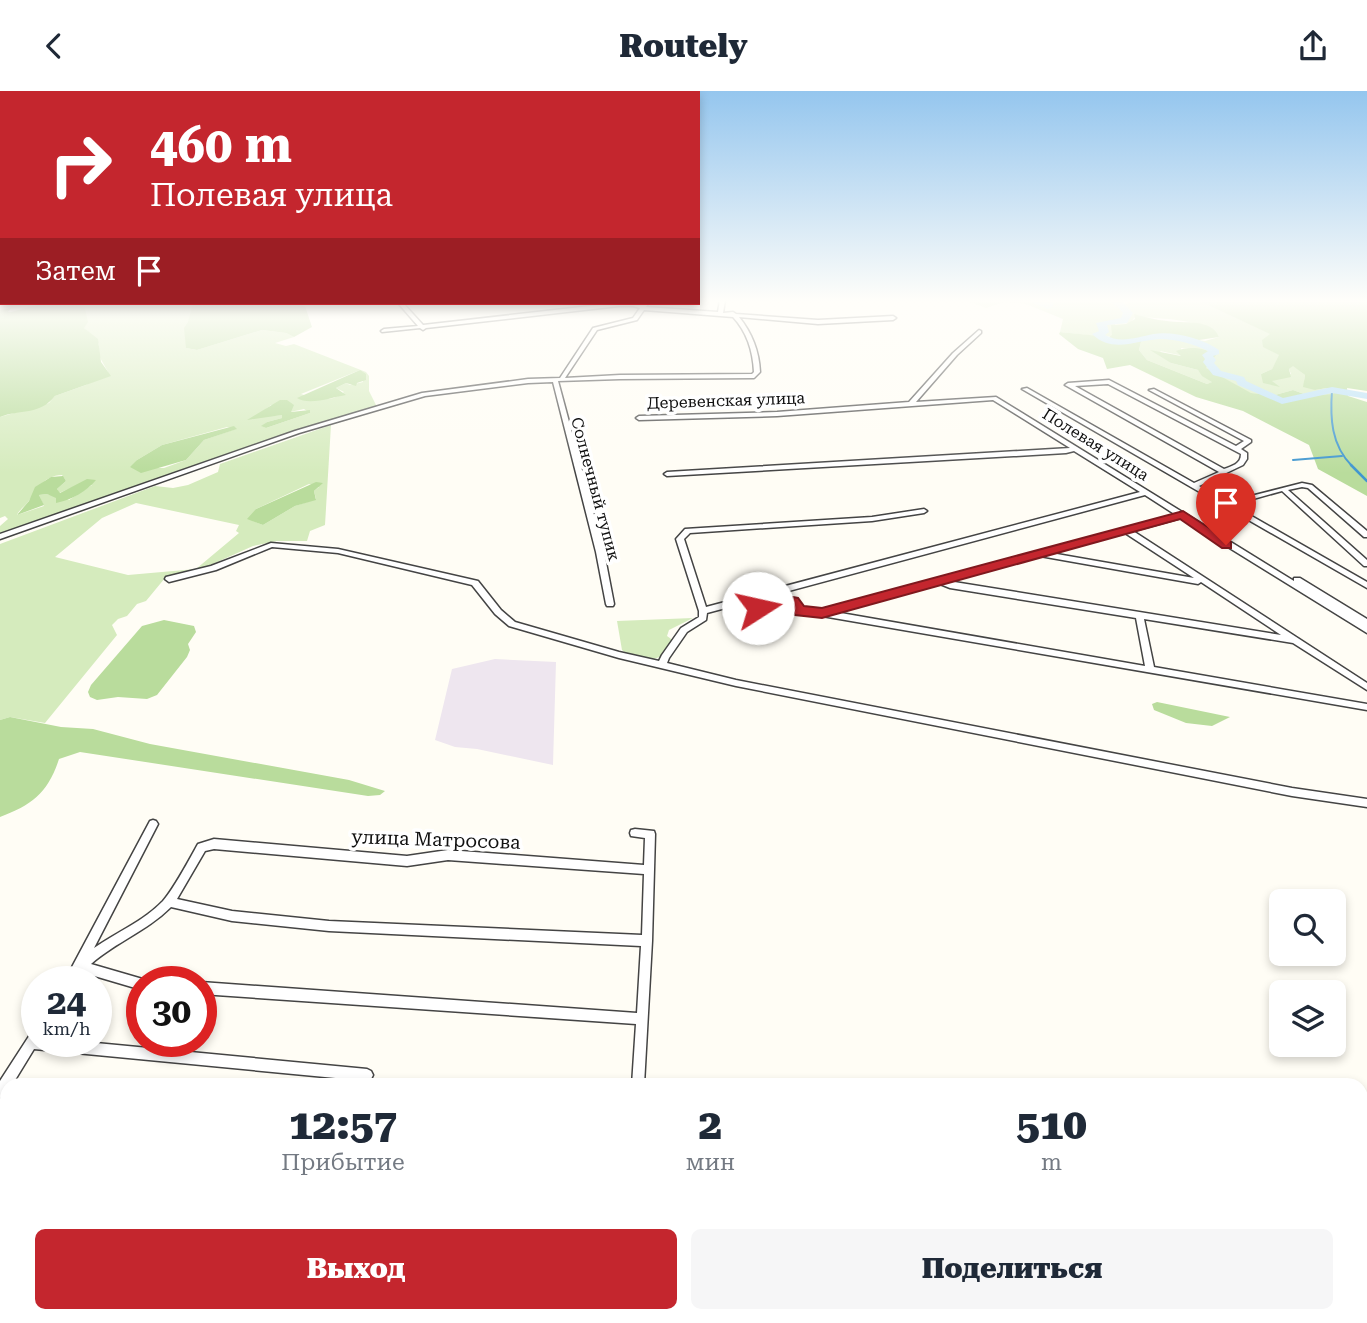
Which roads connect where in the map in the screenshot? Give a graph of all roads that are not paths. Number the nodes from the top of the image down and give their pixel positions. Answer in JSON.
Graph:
{"nodes":[{"id":1,"x":574,"y":357,"type":"edge"},
{"id":2,"x":756,"y":357,"type":"edge"},
{"id":3,"x":952,"y":357,"type":"edge"},
{"id":4,"x":558,"y":380,"type":"junction"},
{"id":5,"x":1025,"y":389,"type":"dead end"},
{"id":6,"x":1152,"y":390,"type":"dead end"},
{"id":7,"x":986,"y":399,"type":"joint"},
{"id":8,"x":910,"y":405,"type":"junction"},
{"id":9,"x":639,"y":418,"type":"dead end"},
{"id":10,"x":1076,"y":448,"type":"junction"},
{"id":11,"x":1236,"y":449,"type":"junction"},
{"id":12,"x":1224,"y":472,"type":"junction"},
{"id":13,"x":667,"y":474,"type":"dead end"},
{"id":14,"x":1194,"y":486,"type":"junction"},
{"id":15,"x":1283,"y":489,"type":"junction"},
{"id":16,"x":1143,"y":493,"type":"dead end"},
{"id":17,"x":1236,"y":493,"type":"dead end"},
{"id":18,"x":924,"y":511,"type":"dead end"},
{"id":19,"x":1184,"y":516,"type":"junction"},
{"id":20,"x":1126,"y":530,"type":"junction"},
{"id":21,"x":1367,"y":535,"type":"edge"},
{"id":22,"x":0,"y":537,"type":"edge"},
{"id":23,"x":1038,"y":554,"type":"junction"},
{"id":24,"x":1367,"y":564,"type":"edge"},
{"id":25,"x":1287,"y":578,"type":"junction"},
{"id":26,"x":169,"y":579,"type":"dead end"},
{"id":27,"x":940,"y":581,"type":"junction"},
{"id":28,"x":1203,"y":582,"type":"junction"},
{"id":29,"x":1367,"y":585,"type":"edge"},
{"id":30,"x":610,"y":604,"type":"dead end"},
{"id":31,"x":758,"y":608,"type":"dead end"},
{"id":32,"x":703,"y":611,"type":"junction"},
{"id":33,"x":822,"y":613,"type":"junction"},
{"id":34,"x":1140,"y":617,"type":"junction"},
{"id":35,"x":1367,"y":623,"type":"edge"},
{"id":36,"x":1367,"y":630,"type":"edge"},
{"id":37,"x":1294,"y":640,"type":"junction"},
{"id":38,"x":662,"y":666,"type":"junction"},
{"id":39,"x":1150,"y":670,"type":"junction"},
{"id":40,"x":1367,"y":687,"type":"edge"},
{"id":41,"x":1367,"y":707,"type":"edge"},
{"id":42,"x":1367,"y":803,"type":"edge"},
{"id":43,"x":153,"y":824,"type":"dead end"},
{"id":44,"x":635,"y":833,"type":"dead end"},
{"id":45,"x":649,"y":870,"type":"junction"},
{"id":46,"x":169,"y":902,"type":"junction"},
{"id":47,"x":647,"y":941,"type":"junction"},
{"id":48,"x":80,"y":966,"type":"joint"},
{"id":49,"x":217,"y":989,"type":"edge"},
{"id":50,"x":642,"y":1019,"type":"junction"},
{"id":51,"x":112,"y":1047,"type":"edge"},
{"id":52,"x":22,"y":1057,"type":"edge"},
{"id":53,"x":368,"y":1075,"type":"dead end"},
{"id":54,"x":9,"y":1078,"type":"edge"},
{"id":55,"x":638,"y":1078,"type":"edge"}],
"edges":[{"from":1,"to":4,"type":"street"},
{"from":2,"to":4,"type":"street"},
{"from":3,"to":8,"type":"street"},
{"from":4,"to":22,"type":"street"},
{"from":4,"to":30,"type":"street","name":"Солнечный тупик"},
{"from":5,"to":14,"type":"street"},
{"from":6,"to":11,"type":"street"},
{"from":7,"to":8,"type":"street","name":"Деревенская улица"},
{"from":7,"to":10,"type":"street","name":"Полевая улица"},
{"from":8,"to":9,"type":"street","name":"Деревенская улица"},
{"from":10,"to":13,"type":"street"},
{"from":10,"to":19,"type":"street","name":"Полевая улица"},
{"from":11,"to":12,"type":"street"},
{"from":11,"to":12,"type":"street"},
{"from":12,"to":14,"type":"street"},
{"from":14,"to":29,"type":"street"},
{"from":15,"to":17,"type":"street"},
{"from":15,"to":21,"type":"street"},
{"from":15,"to":24,"type":"street"},
{"from":16,"to":32,"type":"street"},
{"from":18,"to":32,"type":"street"},
{"from":19,"to":20,"type":"street"},
{"from":19,"to":25,"type":"street","name":"Полевая улица"},
{"from":20,"to":23,"type":"street"},
{"from":20,"to":28,"type":"street"},
{"from":23,"to":27,"type":"street"},
{"from":23,"to":28,"type":"street"},
{"from":25,"to":35,"type":"street","name":"Полевая улица"},
{"from":25,"to":36,"type":"street","name":"Полевая улица"},
{"from":26,"to":38,"type":"street"},
{"from":27,"to":33,"type":"street"},
{"from":27,"to":34,"type":"street"},
{"from":28,"to":37,"type":"street"},
{"from":31,"to":33,"type":"street"},
{"from":32,"to":38,"type":"street"},
{"from":33,"to":39,"type":"street"},
{"from":34,"to":37,"type":"street"},
{"from":34,"to":39,"type":"street"},
{"from":37,"to":40,"type":"street"},
{"from":38,"to":42,"type":"street"},
{"from":39,"to":41,"type":"street"},
{"from":43,"to":48,"type":"street","name":"улица Матросова"},
{"from":44,"to":45,"type":"street"},
{"from":45,"to":46,"type":"street","name":"улица Матросова"},
{"from":45,"to":47,"type":"street"},
{"from":46,"to":47,"type":"street"},
{"from":46,"to":48,"type":"street","name":"улица Матросова"},
{"from":47,"to":50,"type":"street"},
{"from":49,"to":50,"type":"street"},
{"from":50,"to":55,"type":"street"},
{"from":51,"to":53,"type":"street"},
{"from":52,"to":54,"type":"street"}]}
